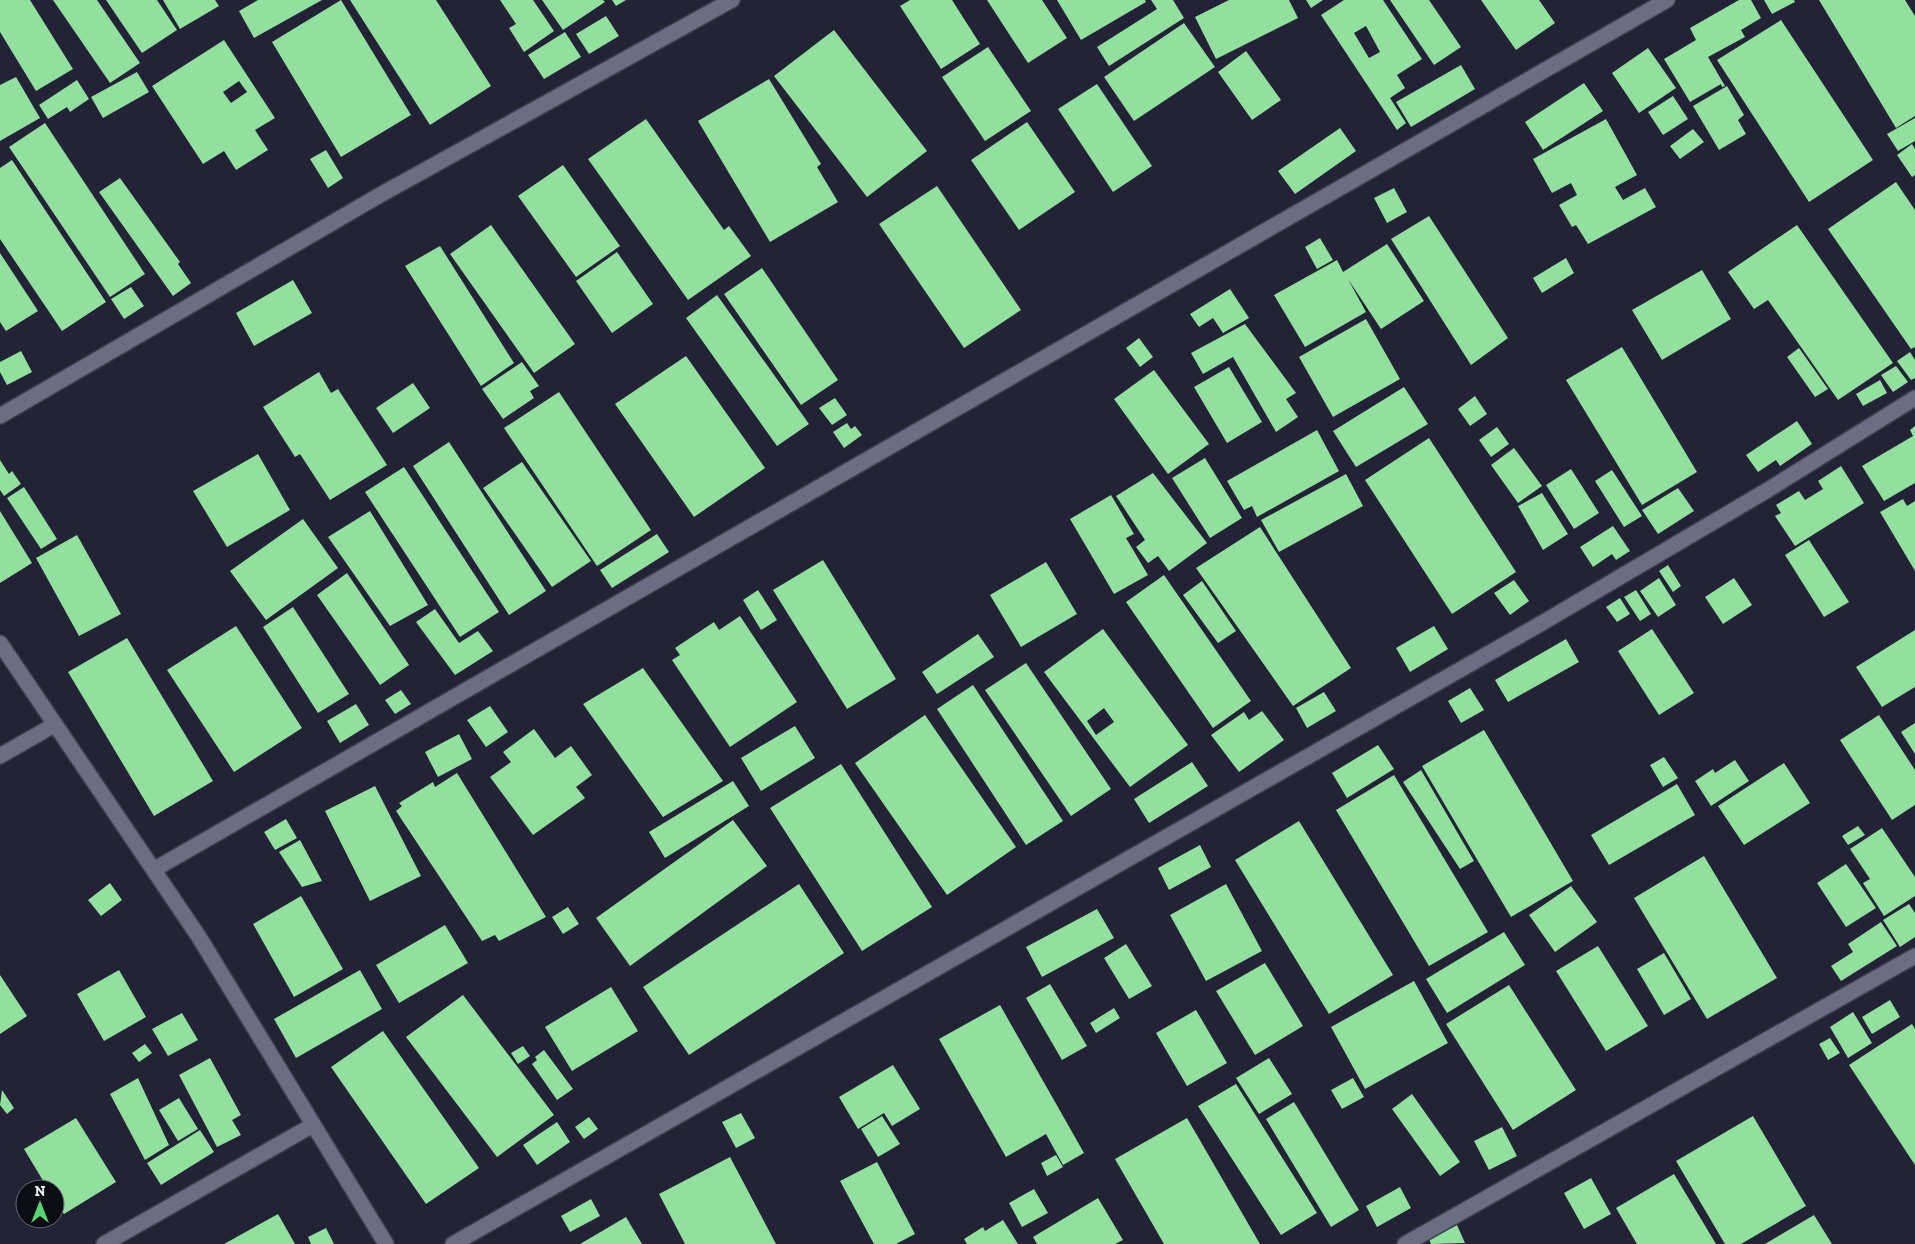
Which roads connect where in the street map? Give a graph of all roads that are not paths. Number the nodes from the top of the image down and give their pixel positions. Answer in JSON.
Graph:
{"nodes":[{"id":1,"x":732,"y":0,"type":"edge"},
{"id":2,"x":1668,"y":0,"type":"edge"},
{"id":3,"x":1915,"y":398,"type":"edge"},
{"id":4,"x":0,"y":416,"type":"edge"},
{"id":5,"x":0,"y":643,"type":"edge"},
{"id":6,"x":54,"y":725,"type":"junction"},
{"id":7,"x":0,"y":756,"type":"edge"},
{"id":8,"x":155,"y":869,"type":"junction"},
{"id":9,"x":1915,"y":956,"type":"edge"},
{"id":10,"x":313,"y":1125,"type":"junction"},
{"id":11,"x":104,"y":1244,"type":"edge"},
{"id":12,"x":386,"y":1244,"type":"edge"},
{"id":13,"x":453,"y":1244,"type":"edge"},
{"id":14,"x":1404,"y":1244,"type":"edge"}],
"edges":[{"from":1,"to":4,"type":"street"},
{"from":2,"to":8,"type":"street"},
{"from":3,"to":13,"type":"street"},
{"from":5,"to":6,"type":"street"},
{"from":6,"to":7,"type":"street"},
{"from":6,"to":8,"type":"street"},
{"from":8,"to":10,"type":"street"},
{"from":9,"to":14,"type":"street"},
{"from":10,"to":11,"type":"street"},
{"from":10,"to":12,"type":"street"}]}
